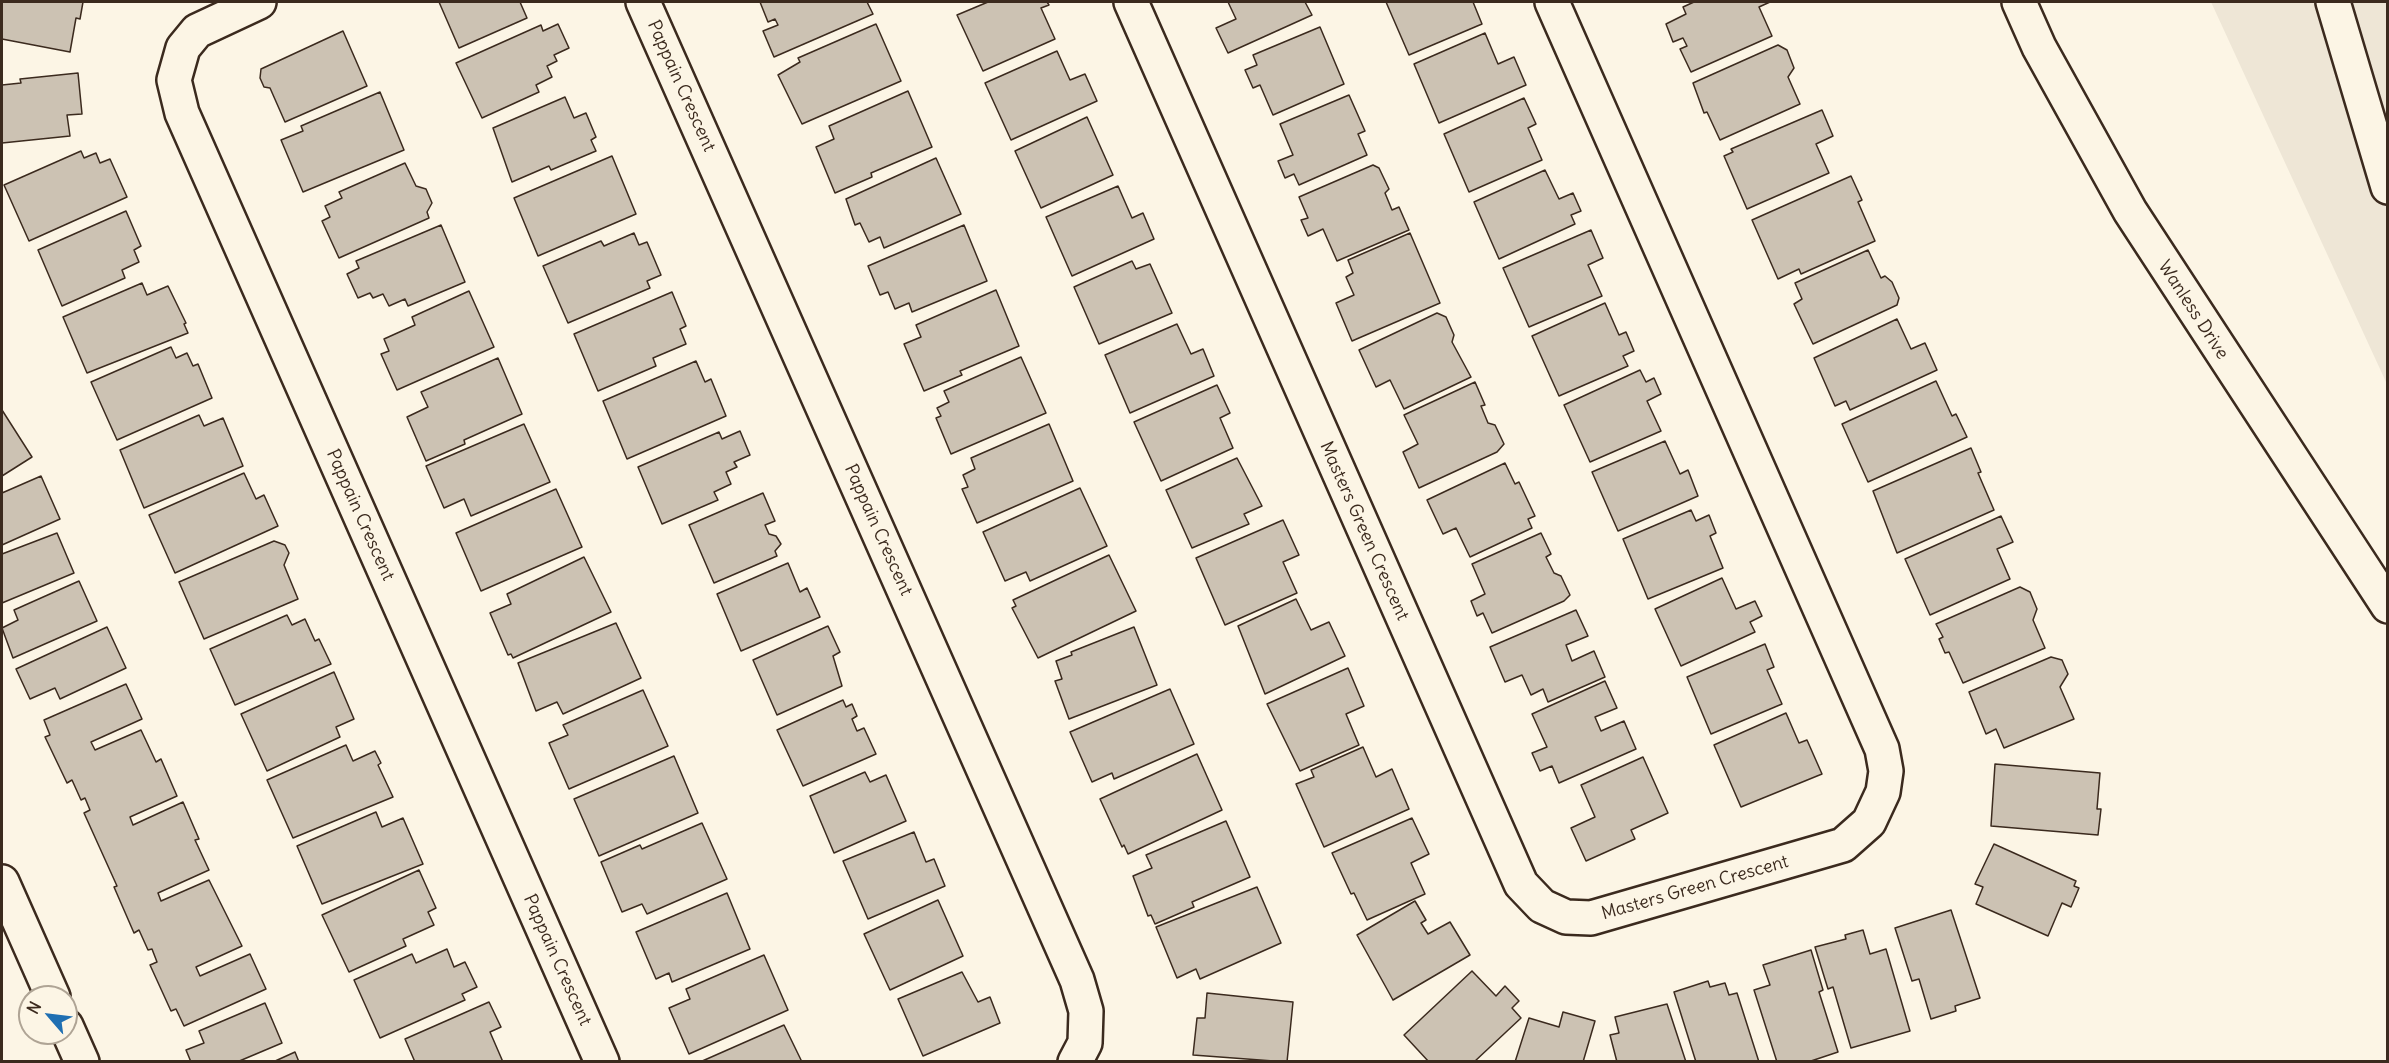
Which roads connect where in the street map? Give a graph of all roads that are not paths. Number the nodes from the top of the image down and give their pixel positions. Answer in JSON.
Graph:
{"nodes":[{"id":1,"x":259,"y":2,"type":"edge"},
{"id":2,"x":643,"y":2,"type":"edge"},
{"id":3,"x":1131,"y":2,"type":"edge"},
{"id":4,"x":1552,"y":2,"type":"edge"},
{"id":5,"x":2019,"y":2,"type":"edge"},
{"id":6,"x":2334,"y":2,"type":"edge"},
{"id":7,"x":2388,"y":187,"type":"edge"},
{"id":8,"x":2388,"y":606,"type":"edge"},
{"id":9,"x":2,"y":882,"type":"edge"},
{"id":10,"x":48,"y":985,"type":"edge"},
{"id":11,"x":74,"y":1045,"type":"edge"},
{"id":12,"x":82,"y":1062,"type":"edge"},
{"id":13,"x":602,"y":1062,"type":"edge"},
{"id":14,"x":1075,"y":1062,"type":"edge"}],
"edges":[{"from":1,"to":13,"type":"street","name":"Pappain Crescent"},
{"from":2,"to":14,"type":"street","name":"Pappain Crescent"},
{"from":3,"to":4,"type":"street","name":"Masters Green Crescent"},
{"from":5,"to":8,"type":"street","name":"Wanless Drive"},
{"from":6,"to":7,"type":"street"},
{"from":9,"to":10,"type":"street"},
{"from":11,"to":12,"type":"street"}]}
